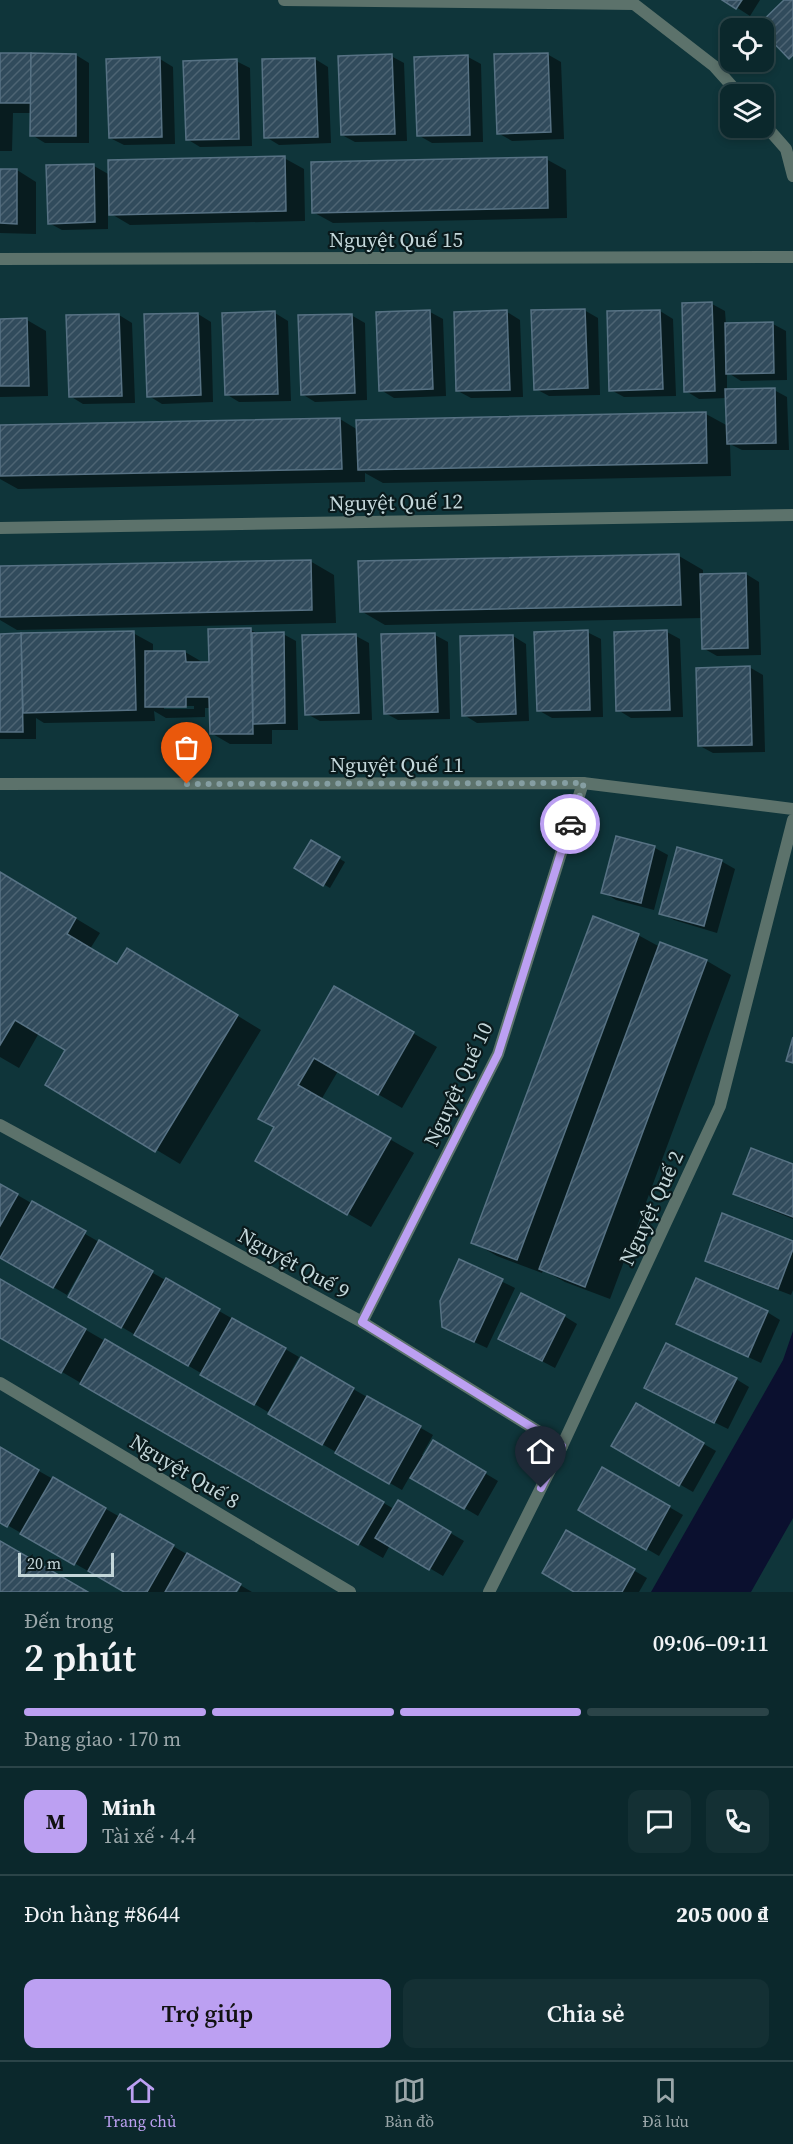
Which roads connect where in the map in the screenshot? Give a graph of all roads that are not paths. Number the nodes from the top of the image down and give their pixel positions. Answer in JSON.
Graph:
{"nodes":[{"id":1,"x":284,"y":0,"type":"edge"},
{"id":2,"x":729,"y":84,"type":"edge"},
{"id":3,"x":774,"y":135,"type":"edge"},
{"id":4,"x":793,"y":176,"type":"edge"},
{"id":5,"x":793,"y":257,"type":"edge"},
{"id":6,"x":0,"y":259,"type":"edge"},
{"id":7,"x":793,"y":515,"type":"edge"},
{"id":8,"x":0,"y":528,"type":"edge"},
{"id":9,"x":584,"y":783,"type":"junction"},
{"id":10,"x":0,"y":784,"type":"edge"},
{"id":11,"x":793,"y":809,"type":"edge"},
{"id":12,"x":793,"y":819,"type":"edge"},
{"id":13,"x":0,"y":1125,"type":"edge"},
{"id":14,"x":362,"y":1322,"type":"junction"},
{"id":15,"x":0,"y":1383,"type":"edge"},
{"id":16,"x":562,"y":1446,"type":"junction"},
{"id":17,"x":350,"y":1592,"type":"edge"},
{"id":18,"x":489,"y":1592,"type":"edge"}],
"edges":[{"from":1,"to":2,"type":"street"},
{"from":3,"to":4,"type":"street"},
{"from":5,"to":6,"type":"street","name":"Nguyệt Quế 15"},
{"from":7,"to":8,"type":"street","name":"Nguyệt Quế 12"},
{"from":9,"to":10,"type":"street","name":"Nguyệt Quế 11"},
{"from":9,"to":11,"type":"street","name":"Nguyệt Quế 11"},
{"from":9,"to":14,"type":"street","name":"Nguyệt Quế 10"},
{"from":12,"to":16,"type":"street","name":"Nguyệt Quế 2"},
{"from":13,"to":14,"type":"street","name":"Nguyệt Quế 9"},
{"from":14,"to":16,"type":"street","name":"Nguyệt Quế 9"},
{"from":15,"to":17,"type":"street","name":"Nguyệt Quế 8"},
{"from":16,"to":18,"type":"street","name":"Nguyệt Quế 2"}]}
